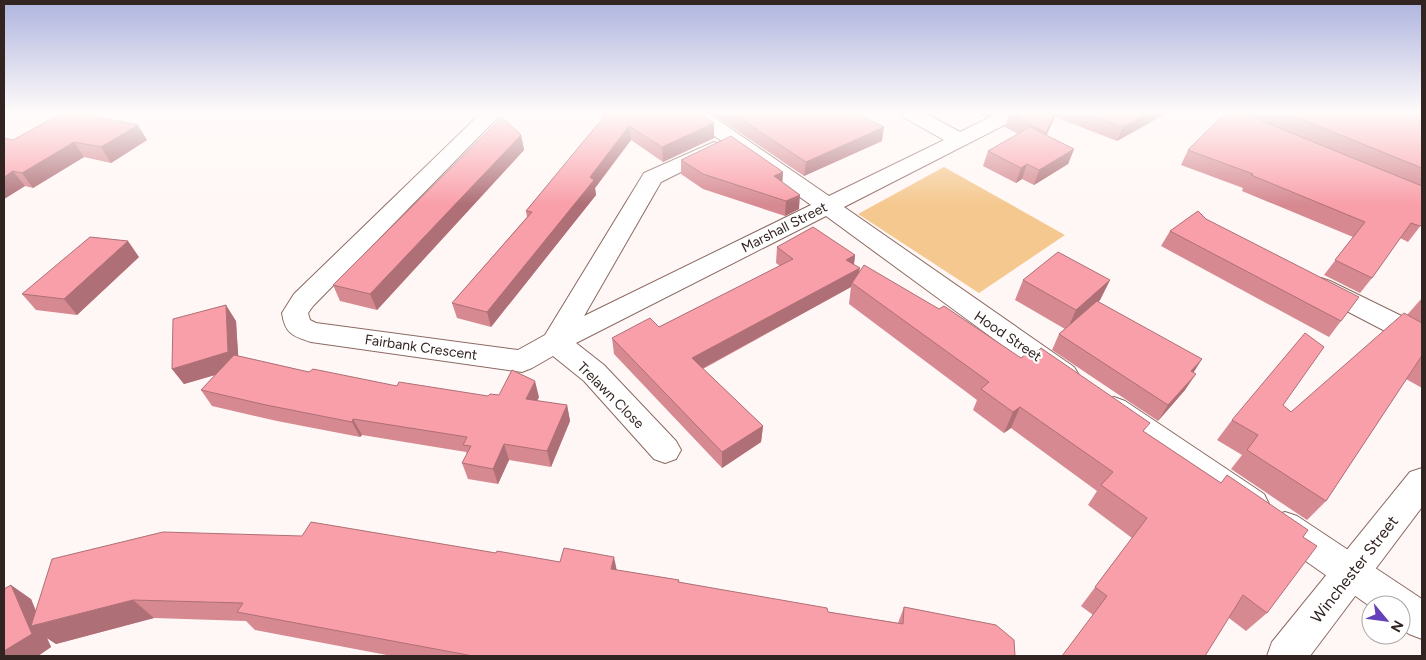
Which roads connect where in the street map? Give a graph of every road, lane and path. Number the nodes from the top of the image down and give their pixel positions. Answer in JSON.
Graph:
{"nodes":[{"id":1,"x":461,"y":144,"type":"edge"},
{"id":2,"x":724,"y":144,"type":"edge"},
{"id":3,"x":741,"y":144,"type":"edge"},
{"id":4,"x":952,"y":144,"type":"edge"},
{"id":5,"x":828,"y":205,"type":"junction"},
{"id":6,"x":1301,"y":277,"type":"edge"},
{"id":7,"x":1422,"y":338,"type":"edge"},
{"id":8,"x":555,"y":342,"type":"junction"},
{"id":9,"x":665,"y":450,"type":"dead end"},
{"id":10,"x":1422,"y":482,"type":"edge"},
{"id":11,"x":1351,"y":572,"type":"junction"},
{"id":12,"x":1384,"y":595,"type":"edge"},
{"id":13,"x":1411,"y":614,"type":"edge"},
{"id":14,"x":1422,"y":621,"type":"edge"},
{"id":15,"x":1286,"y":656,"type":"edge"}],
"edges":[{"from":1,"to":8,"type":"street","name":"Fairbank Crescent"},
{"from":2,"to":8,"type":"street","name":"Fairbank Crescent"},
{"from":3,"to":5,"type":"street","name":"Hood Street"},
{"from":4,"to":5,"type":"street","name":"Marshall Street"},
{"from":5,"to":8,"type":"street","name":"Marshall Street"},
{"from":5,"to":11,"type":"street","name":"Hood Street"},
{"from":6,"to":7,"type":"street"},
{"from":8,"to":9,"type":"street","name":"Trelawn Close"},
{"from":10,"to":11,"type":"street","name":"Winchester Street"},
{"from":11,"to":12,"type":"street","name":"Hood Street"},
{"from":11,"to":15,"type":"street","name":"Winchester Street"},
{"from":13,"to":14,"type":"street","name":"Hood Street"}]}
